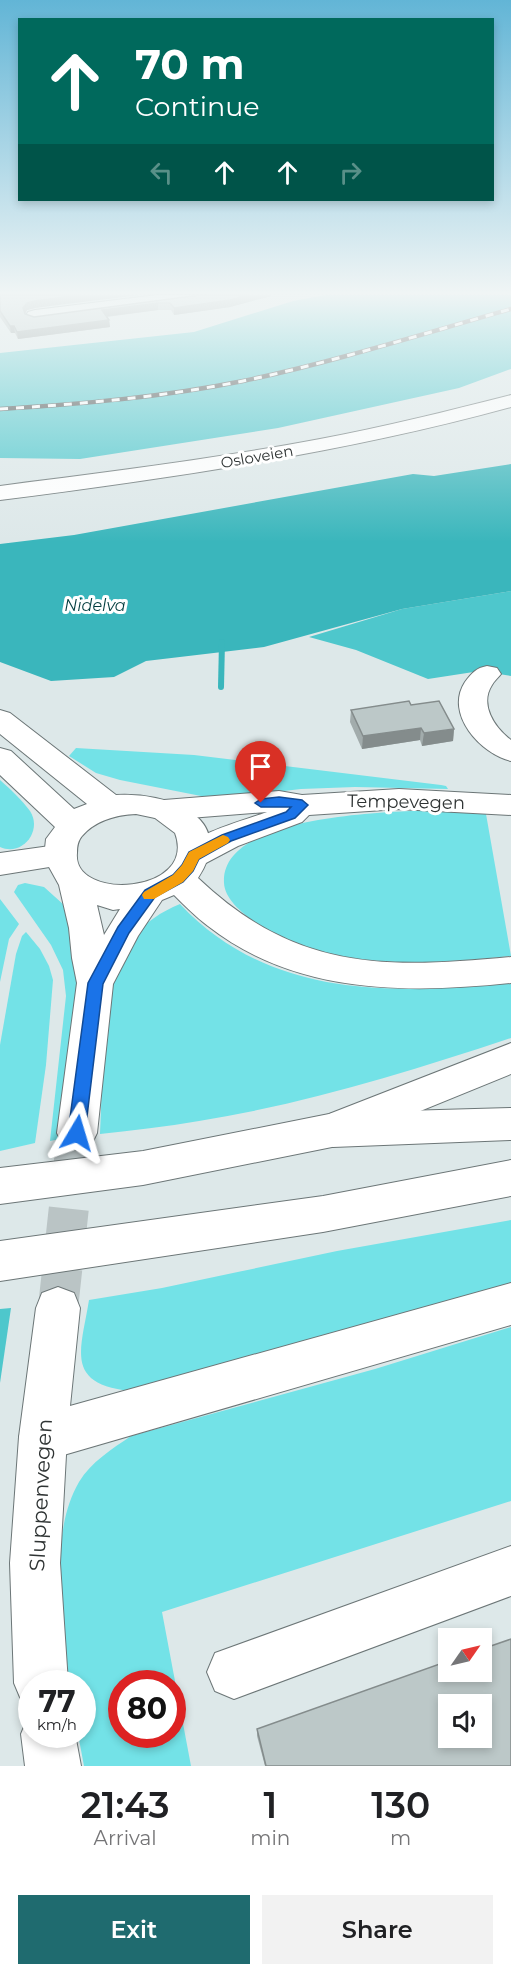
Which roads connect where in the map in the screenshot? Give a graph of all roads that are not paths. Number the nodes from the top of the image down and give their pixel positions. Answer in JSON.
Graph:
{"nodes":[{"id":1,"x":511,"y":401,"type":"edge"},
{"id":2,"x":490,"y":407,"type":"junction"},
{"id":3,"x":438,"y":421,"type":"junction"},
{"id":4,"x":0,"y":480,"type":"edge"},
{"id":5,"x":0,"y":493,"type":"edge"},
{"id":6,"x":0,"y":506,"type":"edge"},
{"id":7,"x":487,"y":674,"type":"dead end"},
{"id":8,"x":0,"y":719,"type":"edge"},
{"id":9,"x":511,"y":752,"type":"edge"},
{"id":10,"x":0,"y":758,"type":"edge"},
{"id":11,"x":111,"y":805,"type":"junction"},
{"id":12,"x":302,"y":805,"type":"junction"},
{"id":13,"x":511,"y":805,"type":"edge"},
{"id":14,"x":164,"y":810,"type":"junction"},
{"id":15,"x":71,"y":824,"type":"junction"},
{"id":16,"x":57,"y":856,"type":"junction"},
{"id":17,"x":0,"y":864,"type":"edge"},
{"id":18,"x":174,"y":876,"type":"junction"},
{"id":19,"x":75,"y":885,"type":"junction"},
{"id":20,"x":511,"y":970,"type":"edge"},
{"id":21,"x":95,"y":983,"type":"junction"},
{"id":22,"x":511,"y":1058,"type":"edge"},
{"id":23,"x":511,"y":1124,"type":"edge"},
{"id":24,"x":332,"y":1130,"type":"junction"},
{"id":25,"x":77,"y":1133,"type":"tunnel mouth"},
{"id":26,"x":511,"y":1178,"type":"edge"},
{"id":27,"x":0,"y":1186,"type":"edge"},
{"id":28,"x":0,"y":1261,"type":"edge"},
{"id":29,"x":511,"y":1304,"type":"edge"},
{"id":30,"x":58,"y":1308,"type":"tunnel mouth"},
{"id":31,"x":43,"y":1437,"type":"junction"},
{"id":32,"x":511,"y":1571,"type":"edge"},
{"id":33,"x":40,"y":1670,"type":"edge"},
{"id":34,"x":234,"y":1672,"type":"dead end"},
{"id":35,"x":50,"y":1748,"type":"edge"},
{"id":36,"x":53,"y":1766,"type":"edge"}],
"edges":[{"from":1,"to":2,"type":"main road","name":"Osloveien"},
{"from":2,"to":3,"type":"main road","name":"Osloveien"},
{"from":2,"to":4,"type":"main road"},
{"from":3,"to":5,"type":"main road","name":"Osloveien"},
{"from":3,"to":6,"type":"main road"},
{"from":7,"to":9,"type":"main road"},
{"from":8,"to":11,"type":"main road"},
{"from":10,"to":15,"type":"main road"},
{"from":11,"to":14,"type":"main road"},
{"from":11,"to":15,"type":"main road"},
{"from":12,"to":13,"type":"main road","name":"Tempevegen"},
{"from":12,"to":14,"type":"main road","name":"Tempevegen"},
{"from":12,"to":18,"type":"main road","name":"Tempevegen"},
{"from":14,"to":18,"type":"main road"},
{"from":15,"to":16,"type":"main road"},
{"from":16,"to":17,"type":"main road"},
{"from":16,"to":19,"type":"main road"},
{"from":18,"to":19,"type":"main road"},
{"from":18,"to":20,"type":"main road"},
{"from":18,"to":21,"type":"main road"},
{"from":19,"to":21,"type":"main road"},
{"from":21,"to":25,"type":"main road"},
{"from":22,"to":24,"type":"main road"},
{"from":23,"to":24,"type":"main road"},
{"from":24,"to":27,"type":"main road"},
{"from":26,"to":28,"type":"main road"},
{"from":29,"to":31,"type":"main road"},
{"from":30,"to":31,"type":"main road","name":"Sluppenvegen"},
{"from":31,"to":33,"type":"main road","name":"Sluppenvegen"},
{"from":32,"to":34,"type":"main road"},
{"from":35,"to":36,"type":"main road"}]}
